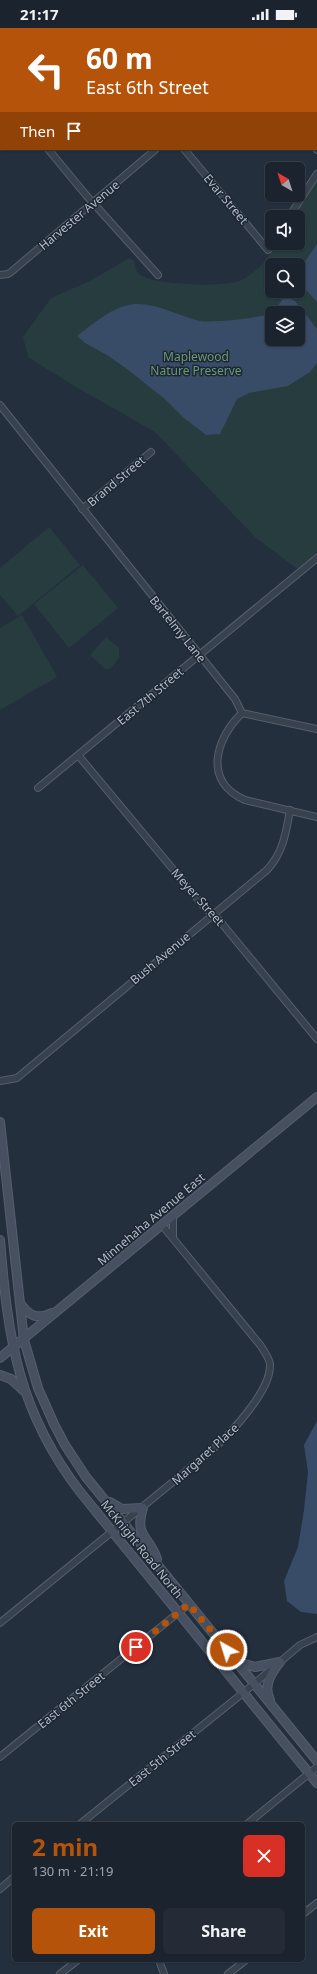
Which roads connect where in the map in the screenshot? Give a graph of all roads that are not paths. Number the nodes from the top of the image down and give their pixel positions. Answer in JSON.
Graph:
{"nodes":[{"id":1,"x":49,"y":150,"type":"edge"},
{"id":2,"x":155,"y":150,"type":"edge"},
{"id":3,"x":185,"y":150,"type":"edge"},
{"id":4,"x":317,"y":174,"type":"edge"},
{"id":5,"x":94,"y":202,"type":"junction"},
{"id":6,"x":294,"y":210,"type":"edge"},
{"id":7,"x":265,"y":246,"type":"edge"},
{"id":8,"x":0,"y":275,"type":"edge"},
{"id":9,"x":158,"y":275,"type":"dead end"},
{"id":10,"x":0,"y":405,"type":"edge"},
{"id":11,"x":150,"y":452,"type":"dead end"},
{"id":12,"x":82,"y":509,"type":"junction"},
{"id":13,"x":317,"y":558,"type":"edge"},
{"id":14,"x":199,"y":655,"type":"junction"},
{"id":15,"x":242,"y":713,"type":"junction"},
{"id":16,"x":317,"y":729,"type":"edge"},
{"id":17,"x":78,"y":755,"type":"junction"},
{"id":18,"x":38,"y":788,"type":"dead end"},
{"id":19,"x":290,"y":810,"type":"junction"},
{"id":20,"x":317,"y":817,"type":"edge"},
{"id":21,"x":212,"y":915,"type":"junction"},
{"id":22,"x":317,"y":1039,"type":"edge"},
{"id":23,"x":0,"y":1081,"type":"edge"},
{"id":24,"x":317,"y":1097,"type":"edge"},
{"id":25,"x":0,"y":1122,"type":"edge"},
{"id":26,"x":173,"y":1216,"type":"junction"},
{"id":27,"x":162,"y":1225,"type":"junction"},
{"id":28,"x":173,"y":1238,"type":"junction"},
{"id":29,"x":13,"y":1241,"type":"junction"},
{"id":30,"x":0,"y":1242,"type":"edge"},
{"id":31,"x":20,"y":1302,"type":"junction"},
{"id":32,"x":60,"y":1310,"type":"junction"},
{"id":33,"x":24,"y":1340,"type":"junction"},
{"id":34,"x":13,"y":1348,"type":"junction"},
{"id":35,"x":0,"y":1358,"type":"edge"},
{"id":36,"x":0,"y":1375,"type":"edge"},
{"id":37,"x":25,"y":1392,"type":"junction"},
{"id":38,"x":102,"y":1496,"type":"junction"},
{"id":39,"x":143,"y":1508,"type":"junction"},
{"id":40,"x":124,"y":1523,"type":"junction"},
{"id":41,"x":113,"y":1532,"type":"junction"},
{"id":42,"x":160,"y":1566,"type":"junction"},
{"id":43,"x":189,"y":1604,"type":"junction"},
{"id":44,"x":179,"y":1613,"type":"junction"},
{"id":45,"x":0,"y":1623,"type":"edge"},
{"id":46,"x":317,"y":1637,"type":"edge"},
{"id":47,"x":236,"y":1662,"type":"junction"},
{"id":48,"x":280,"y":1662,"type":"junction"},
{"id":49,"x":254,"y":1684,"type":"junction"},
{"id":50,"x":244,"y":1693,"type":"junction"},
{"id":51,"x":274,"y":1709,"type":"junction"},
{"id":52,"x":0,"y":1757,"type":"edge"},
{"id":53,"x":317,"y":1761,"type":"edge"},
{"id":54,"x":317,"y":1767,"type":"edge"},
{"id":55,"x":310,"y":1773,"type":"junction"},
{"id":56,"x":317,"y":1783,"type":"edge"},
{"id":57,"x":84,"y":1822,"type":"edge"},
{"id":58,"x":249,"y":1822,"type":"edge"},
{"id":59,"x":12,"y":1879,"type":"edge"},
{"id":60,"x":0,"y":1889,"type":"edge"},
{"id":61,"x":317,"y":1903,"type":"edge"},
{"id":62,"x":305,"y":1912,"type":"edge"},
{"id":63,"x":75,"y":1962,"type":"edge"},
{"id":64,"x":160,"y":1962,"type":"edge"},
{"id":65,"x":243,"y":1962,"type":"edge"},
{"id":66,"x":60,"y":1974,"type":"edge"},
{"id":67,"x":164,"y":1974,"type":"edge"},
{"id":68,"x":228,"y":1974,"type":"edge"}],
"edges":[{"from":1,"to":5,"type":"street"},
{"from":2,"to":5,"type":"street","name":"Harvester Avenue"},
{"from":3,"to":7,"type":"street","name":"Evar Street"},
{"from":4,"to":6,"type":"street"},
{"from":5,"to":8,"type":"street","name":"Harvester Avenue"},
{"from":5,"to":9,"type":"street"},
{"from":10,"to":12,"type":"street","name":"Bartelmy Lane"},
{"from":11,"to":12,"type":"street","name":"Brand Street"},
{"from":12,"to":14,"type":"street","name":"Bartelmy Lane"},
{"from":13,"to":14,"type":"street","name":"East 7th Street"},
{"from":14,"to":15,"type":"street","name":"Bartelmy Lane"},
{"from":14,"to":17,"type":"street","name":"East 7th Street"},
{"from":15,"to":16,"type":"street"},
{"from":15,"to":19,"type":"street"},
{"from":17,"to":18,"type":"street","name":"East 7th Street"},
{"from":17,"to":21,"type":"street","name":"Meyer Street"},
{"from":19,"to":20,"type":"street"},
{"from":19,"to":21,"type":"street","name":"Bush Avenue"},
{"from":21,"to":22,"type":"street","name":"Meyer Street"},
{"from":21,"to":23,"type":"street","name":"Bush Avenue"},
{"from":24,"to":26,"type":"main road","name":"Minnehaha Avenue East"},
{"from":25,"to":29,"type":"main road","name":"McKnight Road North"},
{"from":26,"to":27,"type":"main road","name":"Minnehaha Avenue East"},
{"from":26,"to":28,"type":"street"},
{"from":27,"to":28,"type":"street","name":"Margaret Place"},
{"from":27,"to":32,"type":"main road","name":"Minnehaha Avenue East"},
{"from":28,"to":39,"type":"street","name":"Margaret Place"},
{"from":29,"to":30,"type":"street"},
{"from":29,"to":31,"type":"main road","name":"McKnight Road North"},
{"from":30,"to":34,"type":"main road","name":"McKnight Road North"},
{"from":31,"to":32,"type":"main road"},
{"from":31,"to":33,"type":"main road","name":"McKnight Road North"},
{"from":32,"to":33,"type":"main road","name":"Minnehaha Avenue East"},
{"from":33,"to":34,"type":"main road","name":"Minnehaha Avenue East"},
{"from":33,"to":38,"type":"main road","name":"McKnight Road North"},
{"from":34,"to":35,"type":"main road","name":"Minnehaha Avenue East"},
{"from":34,"to":37,"type":"main road","name":"McKnight Road North"},
{"from":36,"to":37,"type":"main road"},
{"from":37,"to":41,"type":"main road","name":"McKnight Road North"},
{"from":38,"to":39,"type":"main road"},
{"from":38,"to":40,"type":"main road","name":"McKnight Road North"},
{"from":39,"to":40,"type":"street","name":"Margaret Place"},
{"from":39,"to":42,"type":"main road"},
{"from":40,"to":41,"type":"street","name":"Margaret Place"},
{"from":40,"to":42,"type":"main road","name":"McKnight Road North"},
{"from":41,"to":44,"type":"main road","name":"McKnight Road North"},
{"from":41,"to":45,"type":"street","name":"Margaret Place"},
{"from":42,"to":43,"type":"main road","name":"McKnight Road North"},
{"from":43,"to":44,"type":"street","name":"East 6th Street"},
{"from":43,"to":47,"type":"main road","name":"McKnight Road North"},
{"from":44,"to":50,"type":"main road","name":"McKnight Road North"},
{"from":44,"to":52,"type":"street","name":"East 6th Street"},
{"from":46,"to":48,"type":"street","name":"East 5th Street"},
{"from":47,"to":48,"type":"main road"},
{"from":47,"to":49,"type":"main road","name":"McKnight Road North"},
{"from":48,"to":49,"type":"street","name":"East 5th Street"},
{"from":48,"to":51,"type":"main road"},
{"from":49,"to":50,"type":"street","name":"East 5th Street"},
{"from":49,"to":51,"type":"main road","name":"McKnight Road North"},
{"from":50,"to":55,"type":"main road","name":"McKnight Road North"},
{"from":50,"to":57,"type":"street","name":"East 5th Street"},
{"from":51,"to":53,"type":"main road","name":"McKnight Road North"},
{"from":54,"to":55,"type":"street"},
{"from":55,"to":56,"type":"main road","name":"McKnight Road North"},
{"from":55,"to":58,"type":"street"},
{"from":59,"to":60,"type":"street"},
{"from":61,"to":62,"type":"street"},
{"from":63,"to":66,"type":"street"},
{"from":64,"to":67,"type":"street"},
{"from":65,"to":68,"type":"street"}]}
